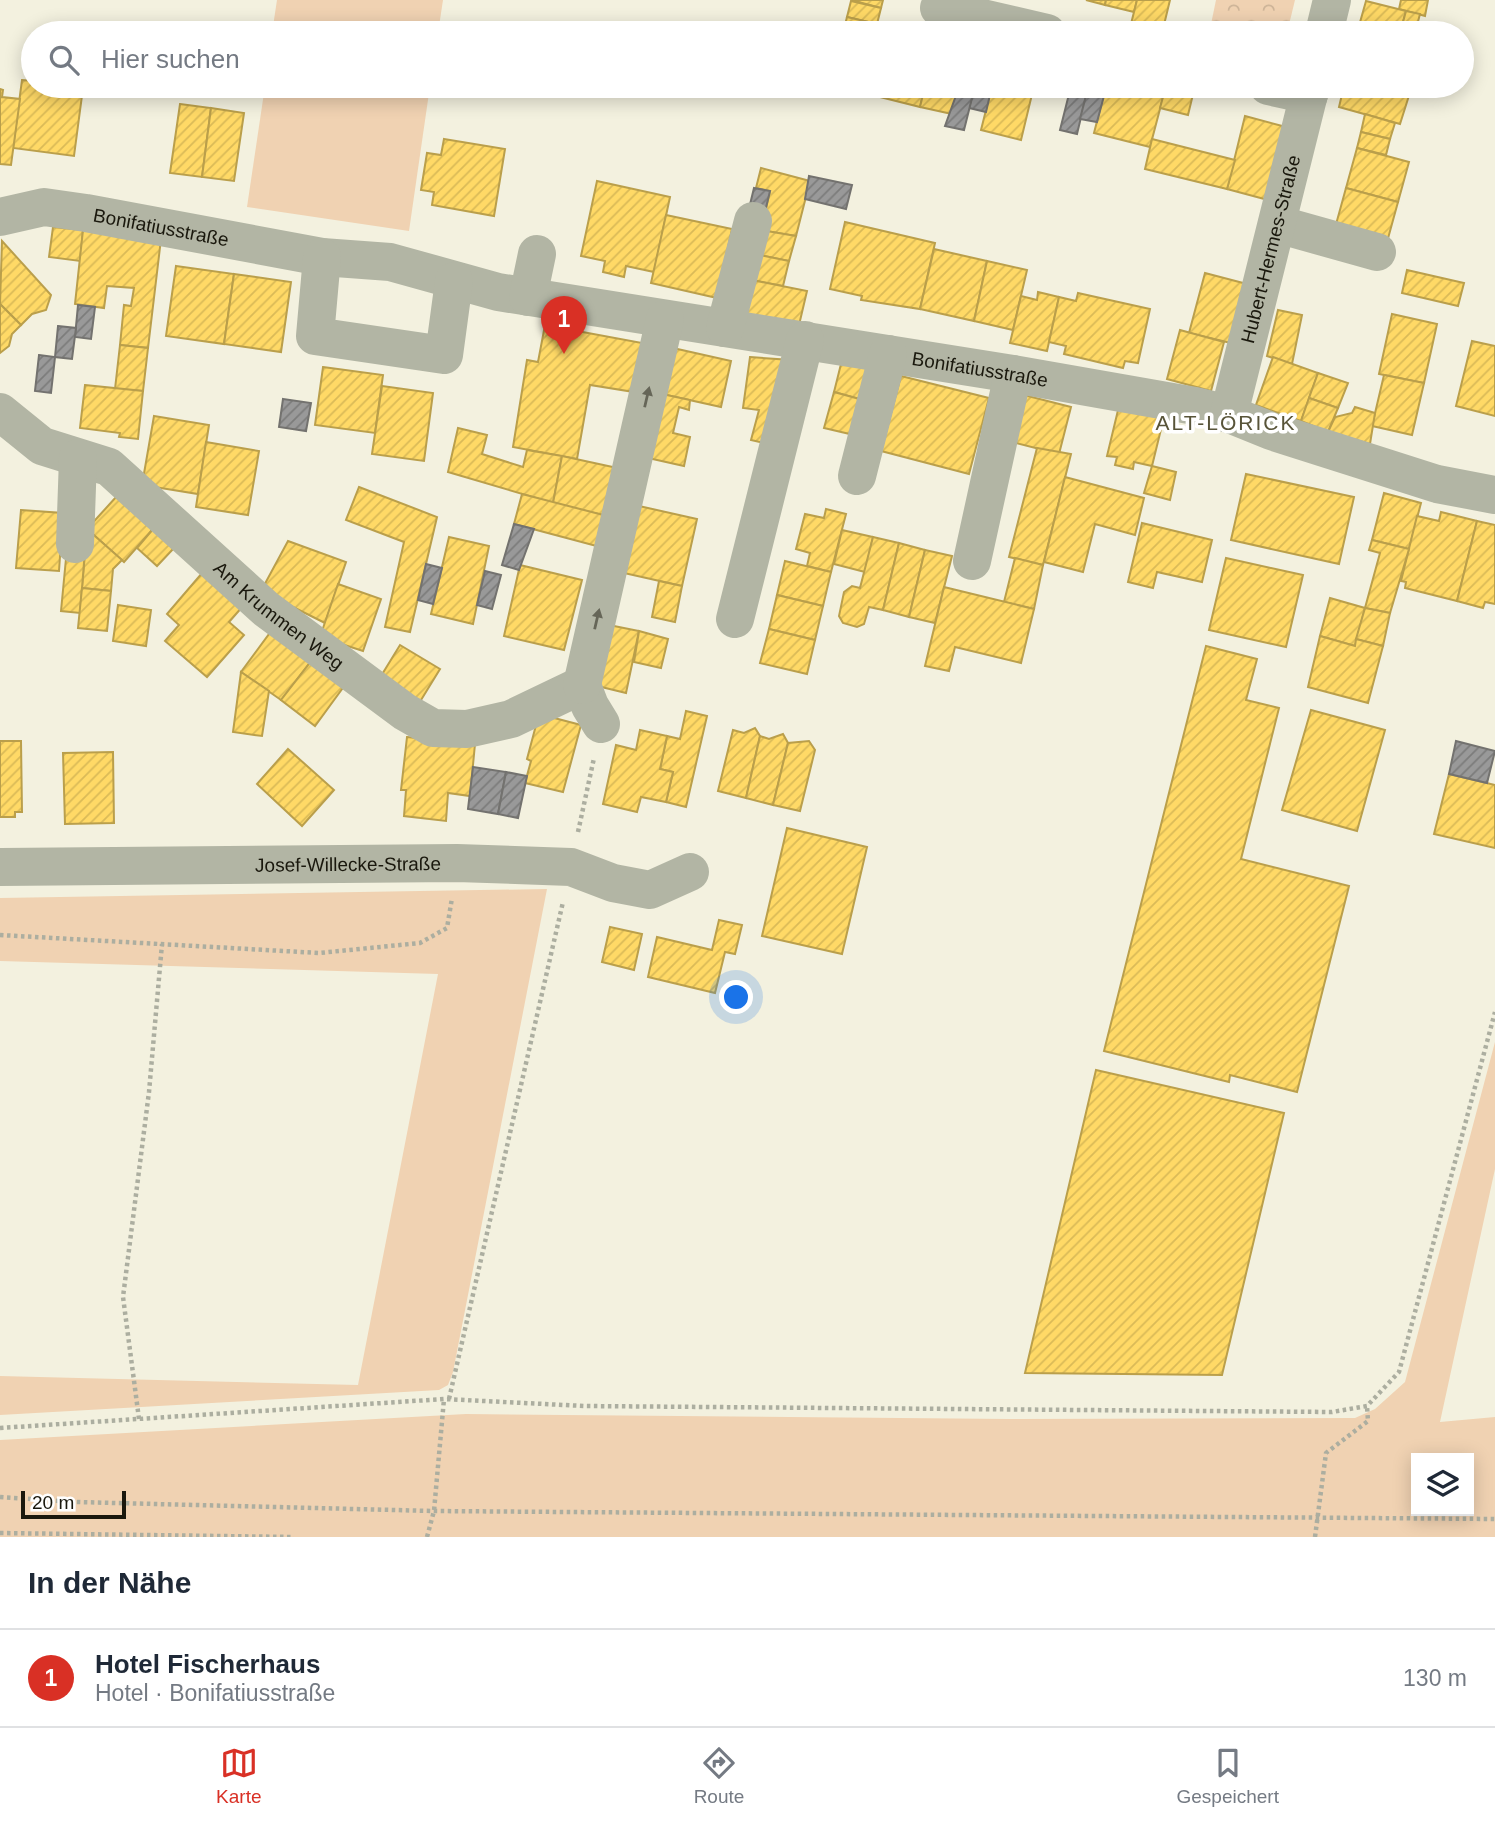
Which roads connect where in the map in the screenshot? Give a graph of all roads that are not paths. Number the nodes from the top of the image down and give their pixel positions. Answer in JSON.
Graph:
{"nodes":[{"id":1,"x":1332,"y":0,"type":"edge"},
{"id":2,"x":939,"y":8,"type":"dead end"},
{"id":3,"x":995,"y":21,"type":"edge"},
{"id":4,"x":1327,"y":21,"type":"edge"},
{"id":5,"x":1308,"y":98,"type":"edge"},
{"id":6,"x":0,"y":217,"type":"edge"},
{"id":7,"x":753,"y":221,"type":"dead end"},
{"id":8,"x":1277,"y":224,"type":"junction"},
{"id":9,"x":1377,"y":252,"type":"dead end"},
{"id":10,"x":537,"y":254,"type":"dead end"},
{"id":11,"x":322,"y":257,"type":"junction"},
{"id":12,"x":454,"y":281,"type":"junction"},
{"id":13,"x":528,"y":297,"type":"junction"},
{"id":14,"x":665,"y":319,"type":"junction"},
{"id":15,"x":724,"y":328,"type":"junction"},
{"id":16,"x":805,"y":340,"type":"junction"},
{"id":17,"x":888,"y":354,"type":"junction"},
{"id":18,"x":1013,"y":374,"type":"junction"},
{"id":19,"x":0,"y":412,"type":"edge"},
{"id":20,"x":1229,"y":414,"type":"junction"},
{"id":21,"x":78,"y":458,"type":"junction"},
{"id":22,"x":857,"y":476,"type":"dead end"},
{"id":23,"x":1495,"y":495,"type":"edge"},
{"id":24,"x":75,"y":544,"type":"dead end"},
{"id":25,"x":972,"y":561,"type":"dead end"},
{"id":26,"x":735,"y":619,"type":"dead end"},
{"id":27,"x":582,"y":685,"type":"junction"},
{"id":28,"x":601,"y":724,"type":"road end"},
{"id":29,"x":0,"y":867,"type":"edge"},
{"id":30,"x":690,"y":872,"type":"dead end"}],
"edges":[{"from":1,"to":4,"type":"street"},
{"from":2,"to":3,"type":"street"},
{"from":5,"to":8,"type":"street","name":"Hubert-Hermes-Straße"},
{"from":6,"to":11,"type":"street","name":"Bonifatiusstraße"},
{"from":7,"to":15,"type":"street"},
{"from":8,"to":9,"type":"street"},
{"from":8,"to":20,"type":"street","name":"Hubert-Hermes-Straße"},
{"from":10,"to":13,"type":"street"},
{"from":11,"to":12,"type":"street","name":"Bonifatiusstraße"},
{"from":11,"to":12,"type":"street"},
{"from":12,"to":13,"type":"street","name":"Bonifatiusstraße"},
{"from":13,"to":14,"type":"street","name":"Bonifatiusstraße"},
{"from":14,"to":15,"type":"street","name":"Bonifatiusstraße"},
{"from":27,"to":14,"type":"street","one_way":true},
{"from":15,"to":16,"type":"street","name":"Bonifatiusstraße"},
{"from":16,"to":17,"type":"street","name":"Bonifatiusstraße"},
{"from":16,"to":26,"type":"street"},
{"from":17,"to":18,"type":"street","name":"Bonifatiusstraße"},
{"from":17,"to":22,"type":"street"},
{"from":18,"to":20,"type":"street","name":"Bonifatiusstraße"},
{"from":18,"to":25,"type":"street"},
{"from":19,"to":21,"type":"street","name":"Am Krummen Weg"},
{"from":20,"to":23,"type":"street","name":"Bonifatiusstraße"},
{"from":21,"to":24,"type":"street"},
{"from":21,"to":27,"type":"street","name":"Am Krummen Weg"},
{"from":27,"to":28,"type":"street"},
{"from":29,"to":30,"type":"street","name":"Josef-Willecke-Straße"}]}
